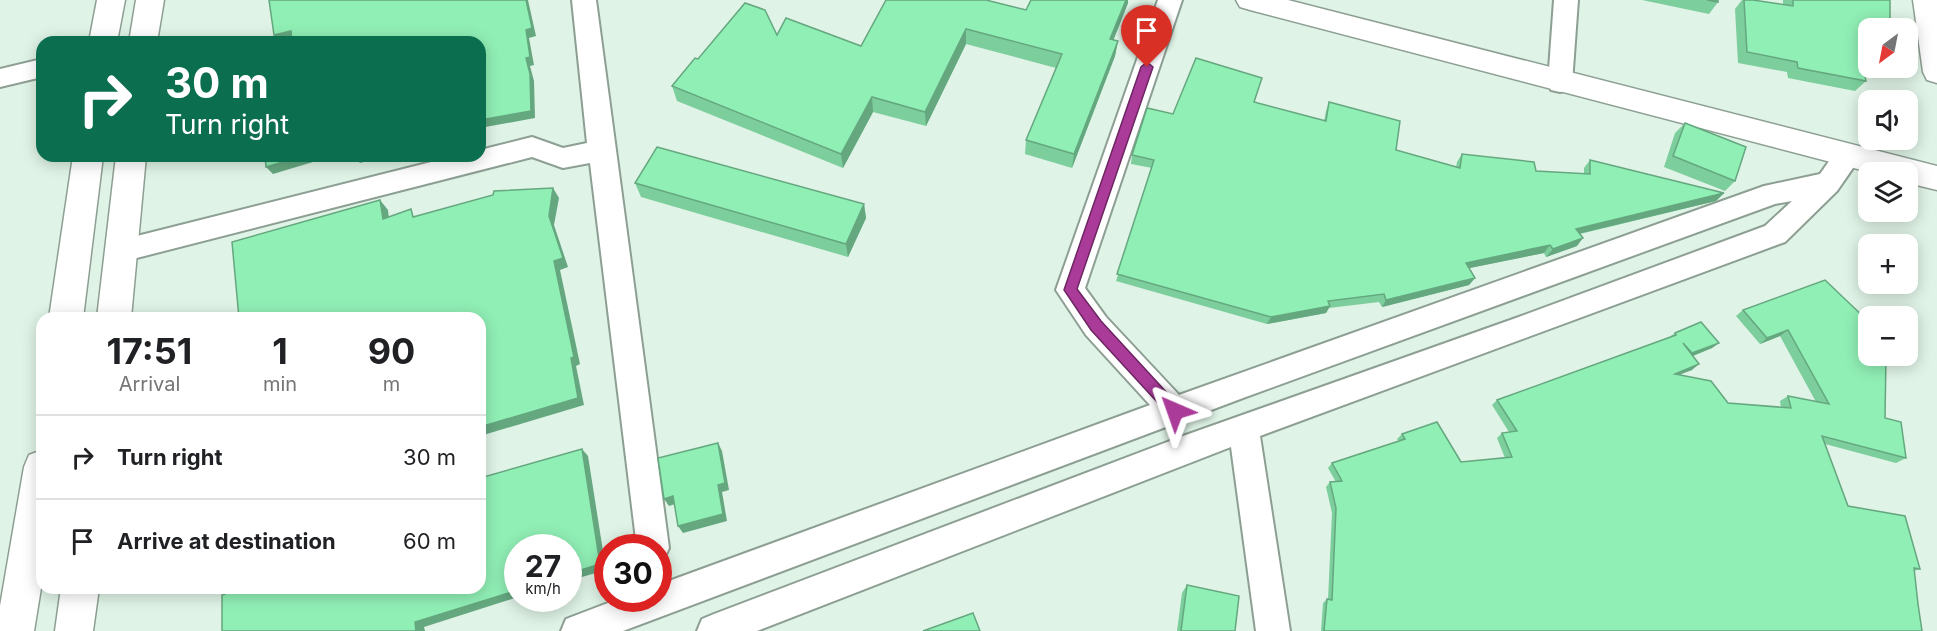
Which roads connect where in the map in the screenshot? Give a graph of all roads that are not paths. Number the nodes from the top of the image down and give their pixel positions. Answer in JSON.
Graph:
{"nodes":[{"id":1,"x":111,"y":0,"type":"edge"},
{"id":2,"x":150,"y":0,"type":"edge"},
{"id":3,"x":584,"y":0,"type":"edge"},
{"id":4,"x":1170,"y":0,"type":"edge"},
{"id":5,"x":1250,"y":0,"type":"edge"},
{"id":6,"x":1566,"y":0,"type":"edge"},
{"id":7,"x":1927,"y":0,"type":"edge"},
{"id":8,"x":104,"y":36,"type":"edge"},
{"id":9,"x":144,"y":36,"type":"edge"},
{"id":10,"x":36,"y":69,"type":"edge"},
{"id":11,"x":1937,"y":72,"type":"edge"},
{"id":12,"x":0,"y":78,"type":"edge"},
{"id":13,"x":1560,"y":82,"type":"junction"},
{"id":14,"x":601,"y":151,"type":"junction"},
{"id":15,"x":1849,"y":155,"type":"junction"},
{"id":16,"x":486,"y":159,"type":"edge"},
{"id":17,"x":86,"y":162,"type":"edge"},
{"id":18,"x":130,"y":162,"type":"edge"},
{"id":19,"x":473,"y":162,"type":"edge"},
{"id":20,"x":1937,"y":178,"type":"edge"},
{"id":21,"x":1828,"y":183,"type":"junction"},
{"id":22,"x":121,"y":251,"type":"junction"},
{"id":23,"x":67,"y":312,"type":"edge"},
{"id":24,"x":115,"y":312,"type":"edge"},
{"id":25,"x":1175,"y":411,"type":"junction"},
{"id":26,"x":1244,"y":428,"type":"junction"},
{"id":27,"x":36,"y":503,"type":"edge"},
{"id":28,"x":651,"y":534,"type":"edge"},
{"id":29,"x":672,"y":591,"type":"edge"},
{"id":30,"x":79,"y":594,"type":"edge"},
{"id":31,"x":622,"y":612,"type":"edge"},
{"id":32,"x":15,"y":631,"type":"edge"},
{"id":33,"x":74,"y":631,"type":"edge"},
{"id":34,"x":578,"y":631,"type":"edge"},
{"id":35,"x":714,"y":631,"type":"edge"},
{"id":36,"x":1273,"y":631,"type":"edge"}],
"edges":[{"from":1,"to":8,"type":"main road"},
{"from":2,"to":9,"type":"main road"},
{"from":3,"to":14,"type":"street"},
{"from":4,"to":25,"type":"street"},
{"from":5,"to":13,"type":"main road"},
{"from":6,"to":13,"type":"street"},
{"from":7,"to":11,"type":"main road"},
{"from":10,"to":12,"type":"street"},
{"from":13,"to":15,"type":"main road"},
{"from":14,"to":16,"type":"street"},
{"from":14,"to":28,"type":"street"},
{"from":15,"to":20,"type":"main road"},
{"from":15,"to":21,"type":"street"},
{"from":17,"to":23,"type":"main road"},
{"from":18,"to":22,"type":"main road"},
{"from":19,"to":22,"type":"street"},
{"from":21,"to":25,"type":"street"},
{"from":21,"to":26,"type":"street"},
{"from":22,"to":24,"type":"main road"},
{"from":25,"to":29,"type":"street"},
{"from":26,"to":35,"type":"street"},
{"from":26,"to":36,"type":"street"},
{"from":27,"to":32,"type":"main road"},
{"from":30,"to":33,"type":"main road"},
{"from":31,"to":34,"type":"street"}]}
